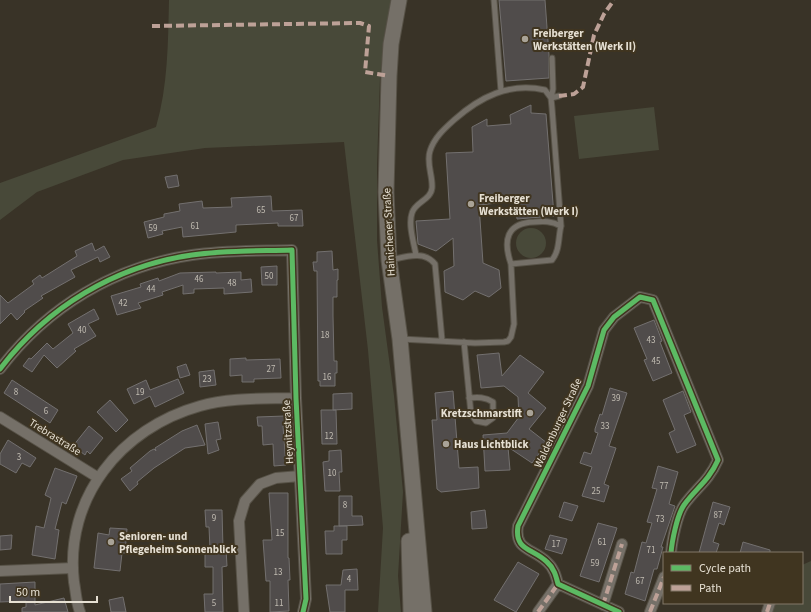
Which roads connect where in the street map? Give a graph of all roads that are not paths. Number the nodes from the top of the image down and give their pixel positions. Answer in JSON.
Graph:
{"nodes":[{"id":1,"x":399,"y":0,"type":"edge"},
{"id":2,"x":494,"y":0,"type":"edge"},
{"id":3,"x":552,"y":58,"type":"dead end"},
{"id":4,"x":501,"y":92,"type":"junction"},
{"id":5,"x":559,"y":96,"type":"dead end"},
{"id":6,"x":551,"y":98,"type":"junction"},
{"id":7,"x":561,"y":226,"type":"junction"},
{"id":8,"x":416,"y":255,"type":"junction"},
{"id":9,"x":388,"y":260,"type":"junction"},
{"id":10,"x":511,"y":264,"type":"junction"},
{"id":11,"x":400,"y":339,"type":"junction"},
{"id":12,"x":442,"y":340,"type":"junction"},
{"id":13,"x":464,"y":342,"type":"junction"},
{"id":14,"x":0,"y":368,"type":"edge"},
{"id":15,"x":296,"y":398,"type":"junction"},
{"id":16,"x":469,"y":398,"type":"junction"},
{"id":17,"x":0,"y":417,"type":"edge"},
{"id":18,"x":300,"y":476,"type":"junction"},
{"id":19,"x":97,"y":477,"type":"junction"},
{"id":20,"x":414,"y":488,"type":"junction"},
{"id":21,"x":622,"y":544,"type":"dead end"},
{"id":22,"x":671,"y":552,"type":"edge"},
{"id":23,"x":73,"y":568,"type":"junction"},
{"id":24,"x":0,"y":571,"type":"edge"},
{"id":25,"x":663,"y":580,"type":"edge"},
{"id":26,"x":558,"y":584,"type":"junction"},
{"id":27,"x":603,"y":605,"type":"junction"},
{"id":28,"x":80,"y":612,"type":"edge"},
{"id":29,"x":244,"y":612,"type":"edge"},
{"id":30,"x":302,"y":612,"type":"edge"},
{"id":31,"x":411,"y":612,"type":"edge"},
{"id":32,"x":424,"y":612,"type":"edge"},
{"id":33,"x":538,"y":612,"type":"edge"},
{"id":34,"x":619,"y":612,"type":"edge"},
{"id":35,"x":650,"y":612,"type":"edge"}],
"edges":[{"from":1,"to":9,"type":"main road","name":"Hainichener Straße"},
{"from":2,"to":4,"type":"lane"},
{"from":3,"to":6,"type":"lane"},
{"from":4,"to":6,"type":"lane"},
{"from":4,"to":8,"type":"lane"},
{"from":5,"to":6,"type":"lane"},
{"from":6,"to":7,"type":"lane"},
{"from":7,"to":10,"type":"lane"},
{"from":7,"to":10,"type":"lane"},
{"from":8,"to":9,"type":"lane"},
{"from":8,"to":12,"type":"lane"},
{"from":9,"to":11,"type":"main road","name":"Hainichener Straße"},
{"from":10,"to":13,"type":"lane"},
{"from":11,"to":12,"type":"lane"},
{"from":11,"to":20,"type":"main road","name":"Hainichener Straße"},
{"from":12,"to":13,"type":"lane"},
{"from":13,"to":16,"type":"lane"},
{"from":14,"to":15,"type":"street","name":"Heynitzstraße"},
{"from":15,"to":18,"type":"street","name":"Heynitzstraße"},
{"from":15,"to":19,"type":"street"},
{"from":16,"to":16,"type":"lane"},
{"from":17,"to":19,"type":"street","name":"Trebrastraße"},
{"from":18,"to":29,"type":"street","name":"Heynitzstraße"},
{"from":18,"to":30,"type":"street","name":"Heynitzstraße"},
{"from":19,"to":23,"type":"street"},
{"from":20,"to":31,"type":"main road","name":"Hainichener Straße"},
{"from":20,"to":32,"type":"main road","name":"Hainichener Straße"},
{"from":21,"to":27,"type":"street"},
{"from":22,"to":26,"type":"street","name":"Waldenburger Straße"},
{"from":23,"to":24,"type":"street"},
{"from":23,"to":28,"type":"street"},
{"from":25,"to":35,"type":"street"},
{"from":26,"to":27,"type":"street"},
{"from":26,"to":33,"type":"street"},
{"from":27,"to":34,"type":"street"}]}
